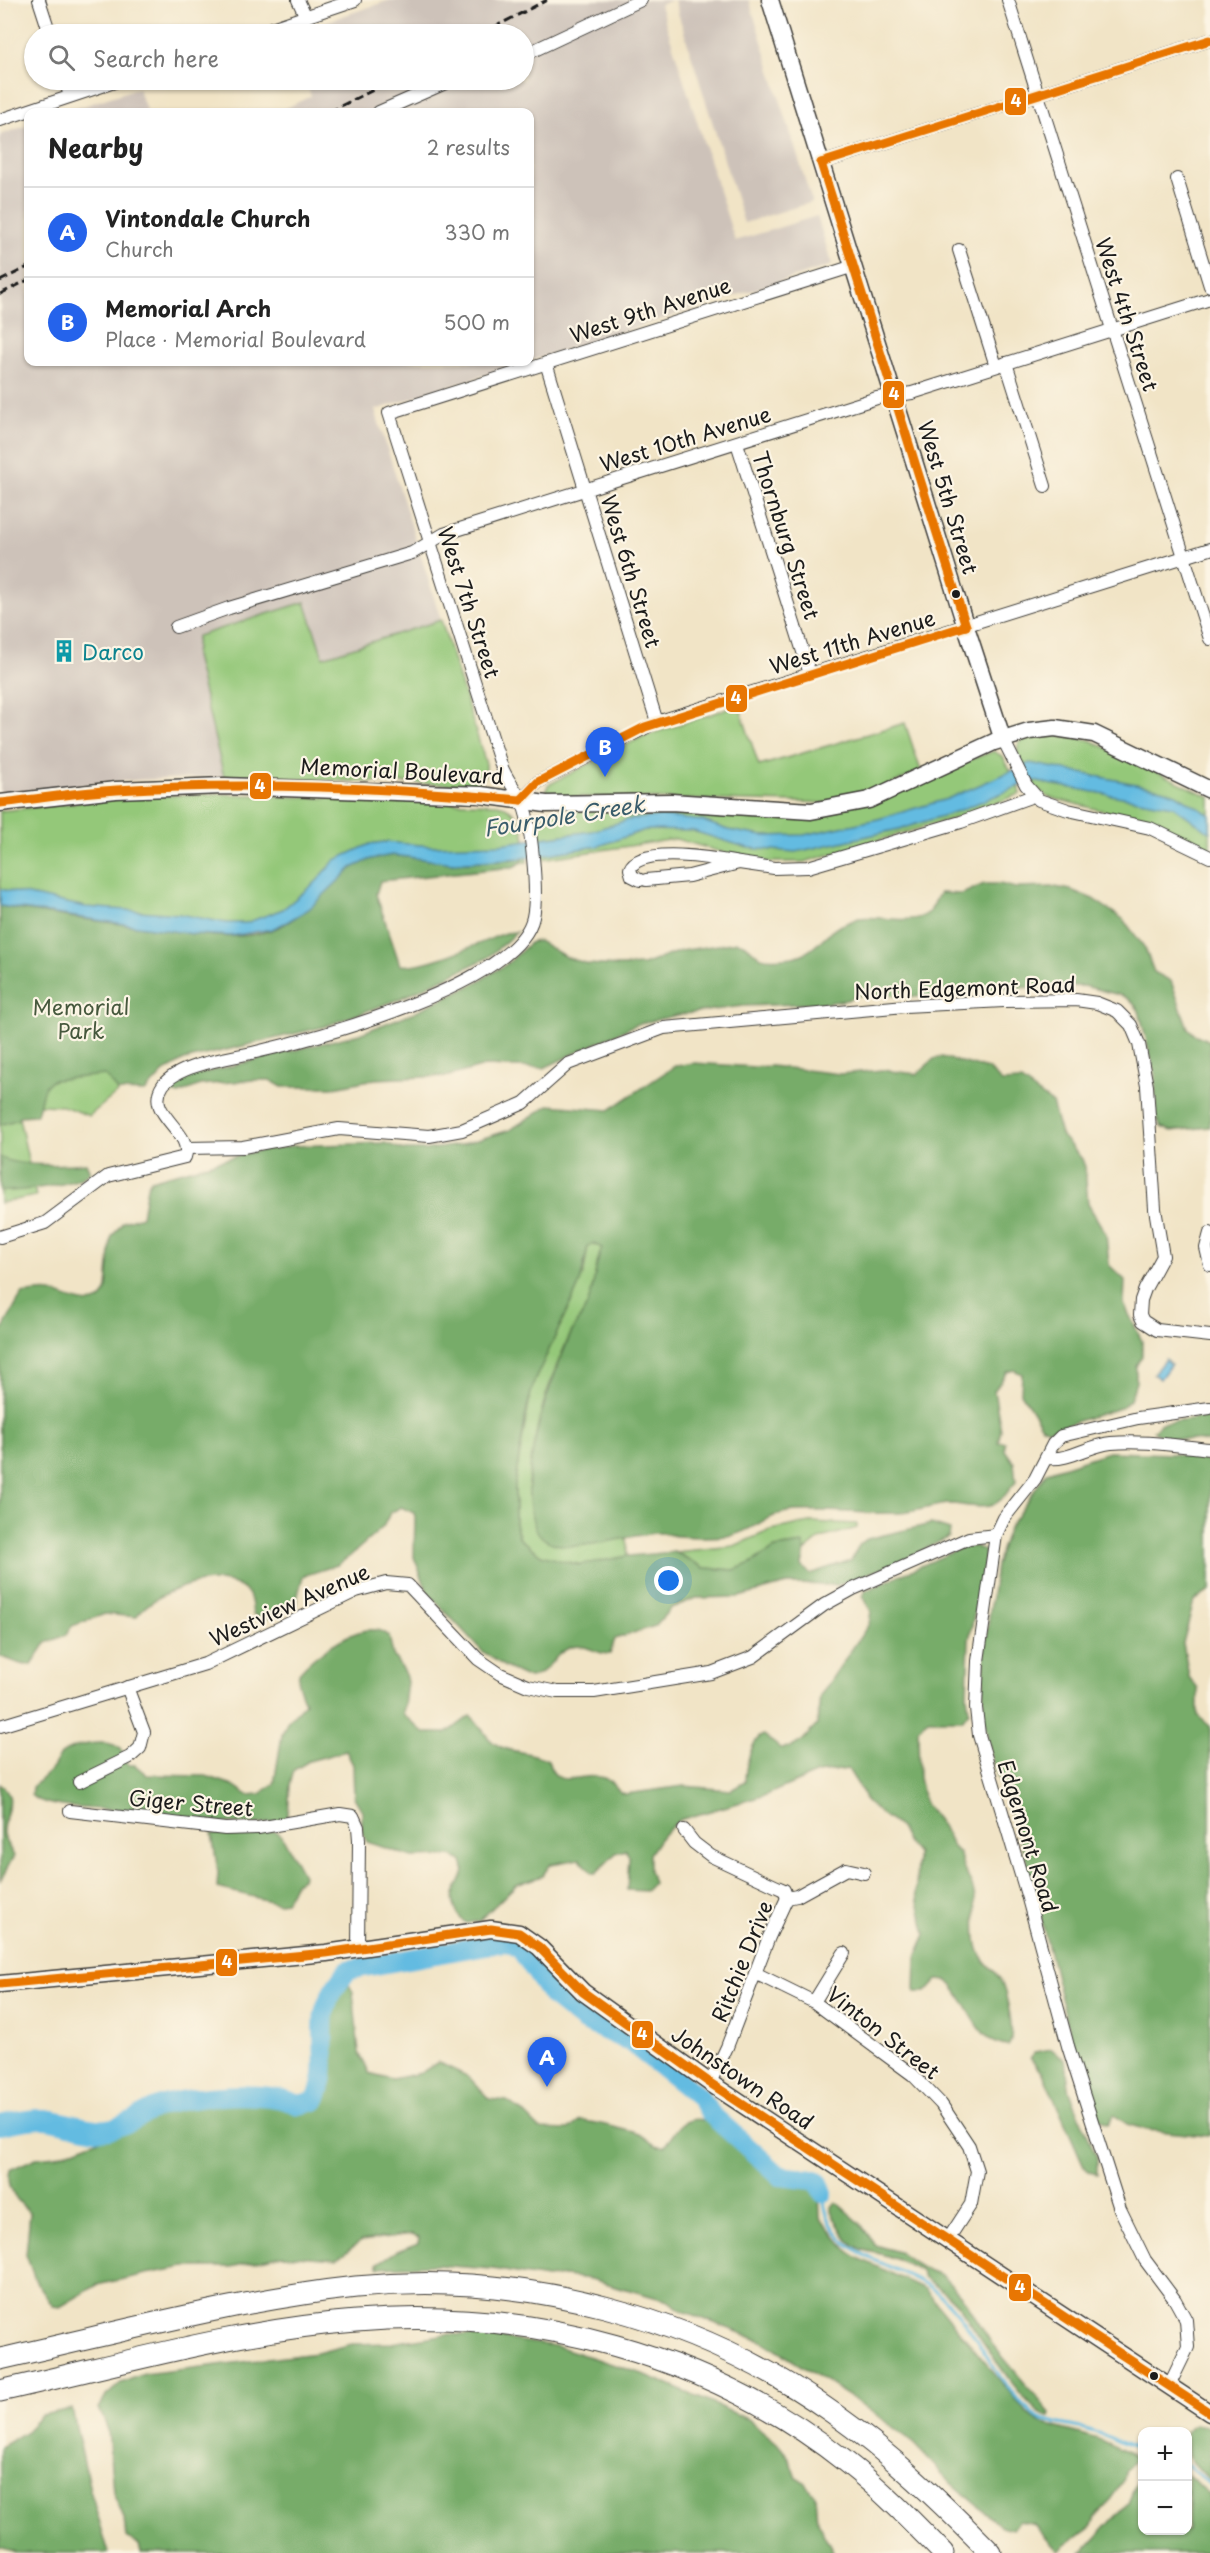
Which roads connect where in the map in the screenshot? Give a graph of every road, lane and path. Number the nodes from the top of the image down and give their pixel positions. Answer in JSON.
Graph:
{"nodes":[{"id":1,"x":39,"y":0,"type":"edge"},
{"id":2,"x":298,"y":0,"type":"edge"},
{"id":3,"x":355,"y":0,"type":"edge"},
{"id":4,"x":641,"y":0,"type":"edge"},
{"id":5,"x":770,"y":0,"type":"edge"},
{"id":6,"x":1008,"y":0,"type":"edge"},
{"id":7,"x":306,"y":17,"type":"junction"},
{"id":8,"x":47,"y":24,"type":"edge"},
{"id":9,"x":285,"y":24,"type":"edge"},
{"id":10,"x":1210,"y":40,"type":"edge"},
{"id":11,"x":534,"y":50,"type":"edge"},
{"id":12,"x":68,"y":90,"type":"edge"},
{"id":13,"x":89,"y":90,"type":"edge"},
{"id":14,"x":430,"y":90,"type":"edge"},
{"id":15,"x":1038,"y":94,"type":"junction"},
{"id":16,"x":70,"y":96,"type":"junction"},
{"id":17,"x":35,"y":108,"type":"edge"},
{"id":18,"x":388,"y":108,"type":"edge"},
{"id":19,"x":24,"y":112,"type":"edge"},
{"id":20,"x":0,"y":120,"type":"edge"},
{"id":21,"x":821,"y":163,"type":"junction"},
{"id":22,"x":1177,"y":179,"type":"dead end"},
{"id":23,"x":959,"y":250,"type":"dead end"},
{"id":24,"x":854,"y":266,"type":"junction"},
{"id":25,"x":1210,"y":286,"type":"edge"},
{"id":26,"x":1210,"y":299,"type":"edge"},
{"id":27,"x":1113,"y":330,"type":"junction"},
{"id":28,"x":546,"y":363,"type":"junction"},
{"id":29,"x":1001,"y":365,"type":"junction"},
{"id":30,"x":894,"y":395,"type":"junction"},
{"id":31,"x":389,"y":412,"type":"joint"},
{"id":32,"x":737,"y":442,"type":"junction"},
{"id":33,"x":1045,"y":486,"type":"dead end"},
{"id":34,"x":586,"y":490,"type":"junction"},
{"id":35,"x":430,"y":541,"type":"junction"},
{"id":36,"x":1210,"y":549,"type":"edge"},
{"id":37,"x":1184,"y":557,"type":"junction"},
{"id":38,"x":966,"y":626,"type":"junction"},
{"id":39,"x":176,"y":627,"type":"dead end"},
{"id":40,"x":1210,"y":639,"type":"edge"},
{"id":41,"x":810,"y":674,"type":"junction"},
{"id":42,"x":657,"y":722,"type":"junction"},
{"id":43,"x":1001,"y":735,"type":"junction"},
{"id":44,"x":1210,"y":790,"type":"edge"},
{"id":45,"x":1034,"y":796,"type":"junction"},
{"id":46,"x":521,"y":800,"type":"junction"},
{"id":47,"x":0,"y":803,"type":"edge"},
{"id":48,"x":1210,"y":857,"type":"edge"},
{"id":49,"x":739,"y":863,"type":"junction"},
{"id":50,"x":187,"y":1148,"type":"junction"},
{"id":51,"x":1210,"y":1233,"type":"edge"},
{"id":52,"x":0,"y":1236,"type":"edge"},
{"id":53,"x":1210,"y":1265,"type":"edge"},
{"id":54,"x":1210,"y":1336,"type":"edge"},
{"id":55,"x":1210,"y":1408,"type":"edge"},
{"id":56,"x":1210,"y":1449,"type":"edge"},
{"id":57,"x":1048,"y":1458,"type":"junction"},
{"id":58,"x":996,"y":1535,"type":"junction"},
{"id":59,"x":128,"y":1687,"type":"junction"},
{"id":60,"x":0,"y":1726,"type":"edge"},
{"id":61,"x":79,"y":1782,"type":"dead end"},
{"id":62,"x":70,"y":1811,"type":"dead end"},
{"id":63,"x":684,"y":1830,"type":"dead end"},
{"id":64,"x":864,"y":1873,"type":"dead end"},
{"id":65,"x":787,"y":1898,"type":"junction"},
{"id":66,"x":358,"y":1949,"type":"junction"},
{"id":67,"x":844,"y":1953,"type":"dead end"},
{"id":68,"x":757,"y":1974,"type":"junction"},
{"id":69,"x":0,"y":1984,"type":"edge"},
{"id":70,"x":814,"y":2002,"type":"junction"},
{"id":71,"x":710,"y":2083,"type":"junction"},
{"id":72,"x":947,"y":2241,"type":"junction"},
{"id":73,"x":0,"y":2359,"type":"edge"},
{"id":74,"x":1169,"y":2386,"type":"junction"},
{"id":75,"x":0,"y":2391,"type":"edge"},
{"id":76,"x":1210,"y":2413,"type":"edge"},
{"id":77,"x":943,"y":2553,"type":"edge"},
{"id":78,"x":991,"y":2553,"type":"edge"}],
"edges":[{"from":1,"to":8,"type":"street"},
{"from":2,"to":7,"type":"street"},
{"from":3,"to":7,"type":"street"},
{"from":4,"to":11,"type":"street"},
{"from":5,"to":21,"type":"street","name":"West 5th Street"},
{"from":6,"to":15,"type":"street","name":"West 4th Street"},
{"from":7,"to":9,"type":"street"},
{"from":10,"to":15,"type":"street"},
{"from":12,"to":16,"type":"street"},
{"from":13,"to":16,"type":"street"},
{"from":14,"to":18,"type":"street"},
{"from":15,"to":21,"type":"street"},
{"from":15,"to":27,"type":"street","name":"West 4th Street"},
{"from":16,"to":17,"type":"street"},
{"from":19,"to":20,"type":"street"},
{"from":21,"to":24,"type":"street","name":"West 5th Street"},
{"from":22,"to":25,"type":"street"},
{"from":23,"to":29,"type":"street"},
{"from":24,"to":28,"type":"street","name":"West 9th Avenue"},
{"from":24,"to":30,"type":"street","name":"West 5th Street"},
{"from":26,"to":27,"type":"street","name":"West 10th Avenue"},
{"from":27,"to":29,"type":"street","name":"West 10th Avenue"},
{"from":27,"to":37,"type":"street","name":"West 4th Street"},
{"from":28,"to":31,"type":"street","name":"West 9th Avenue"},
{"from":28,"to":34,"type":"street","name":"West 6th Street"},
{"from":29,"to":30,"type":"street","name":"West 10th Avenue"},
{"from":29,"to":33,"type":"street"},
{"from":30,"to":32,"type":"street","name":"West 10th Avenue"},
{"from":30,"to":38,"type":"street","name":"West 5th Street"},
{"from":31,"to":35,"type":"street","name":"West 7th Street"},
{"from":32,"to":34,"type":"street","name":"West 10th Avenue"},
{"from":32,"to":41,"type":"street","name":"Thornburg Street"},
{"from":34,"to":35,"type":"street","name":"West 10th Avenue"},
{"from":34,"to":42,"type":"street","name":"West 6th Street"},
{"from":35,"to":39,"type":"street","name":"West 10th Avenue"},
{"from":35,"to":46,"type":"street","name":"West 7th Street"},
{"from":36,"to":37,"type":"street","name":"West 11th Avenue"},
{"from":37,"to":38,"type":"street","name":"West 11th Avenue"},
{"from":37,"to":40,"type":"street","name":"West 4th Street"},
{"from":38,"to":41,"type":"street","name":"West 11th Avenue"},
{"from":38,"to":43,"type":"street","name":"West 5th Street"},
{"from":41,"to":42,"type":"street","name":"West 11th Avenue"},
{"from":42,"to":46,"type":"street","name":"West 11th Avenue"},
{"from":43,"to":44,"type":"street","name":"Memorial Boulevard"},
{"from":43,"to":45,"type":"street","name":"West 5th Street"},
{"from":43,"to":46,"type":"street","name":"Memorial Boulevard"},
{"from":45,"to":48,"type":"street"},
{"from":45,"to":49,"type":"street"},
{"from":46,"to":47,"type":"street","name":"Memorial Boulevard"},
{"from":46,"to":50,"type":"street","name":"West 7th Street"},
{"from":49,"to":49,"type":"street"},
{"from":50,"to":52,"type":"street"},
{"from":50,"to":54,"type":"street","name":"North Edgemont Road"},
{"from":51,"to":53,"type":"street"},
{"from":55,"to":57,"type":"street","name":"Edgemont Road"},
{"from":56,"to":57,"type":"street"},
{"from":57,"to":58,"type":"street","name":"Edgemont Road"},
{"from":58,"to":59,"type":"street","name":"Westview Avenue"},
{"from":58,"to":74,"type":"street","name":"Edgemont Road"},
{"from":59,"to":60,"type":"street","name":"Westview Avenue"},
{"from":59,"to":61,"type":"street"},
{"from":62,"to":66,"type":"street","name":"Giger Street"},
{"from":63,"to":65,"type":"street"},
{"from":64,"to":65,"type":"street","name":"Ritchie Drive"},
{"from":65,"to":68,"type":"street","name":"Ritchie Drive"},
{"from":66,"to":69,"type":"street","name":"Johnstown Road"},
{"from":66,"to":71,"type":"street","name":"Johnstown Road"},
{"from":67,"to":70,"type":"street"},
{"from":68,"to":70,"type":"street","name":"Vinton Street"},
{"from":68,"to":71,"type":"street","name":"Ritchie Drive"},
{"from":70,"to":72,"type":"street","name":"Vinton Street"},
{"from":71,"to":72,"type":"street","name":"Johnstown Road"},
{"from":72,"to":74,"type":"street","name":"Johnstown Road"},
{"from":73,"to":78,"type":"highway"},
{"from":74,"to":76,"type":"street","name":"Johnstown Road"},
{"from":75,"to":77,"type":"highway"}]}
